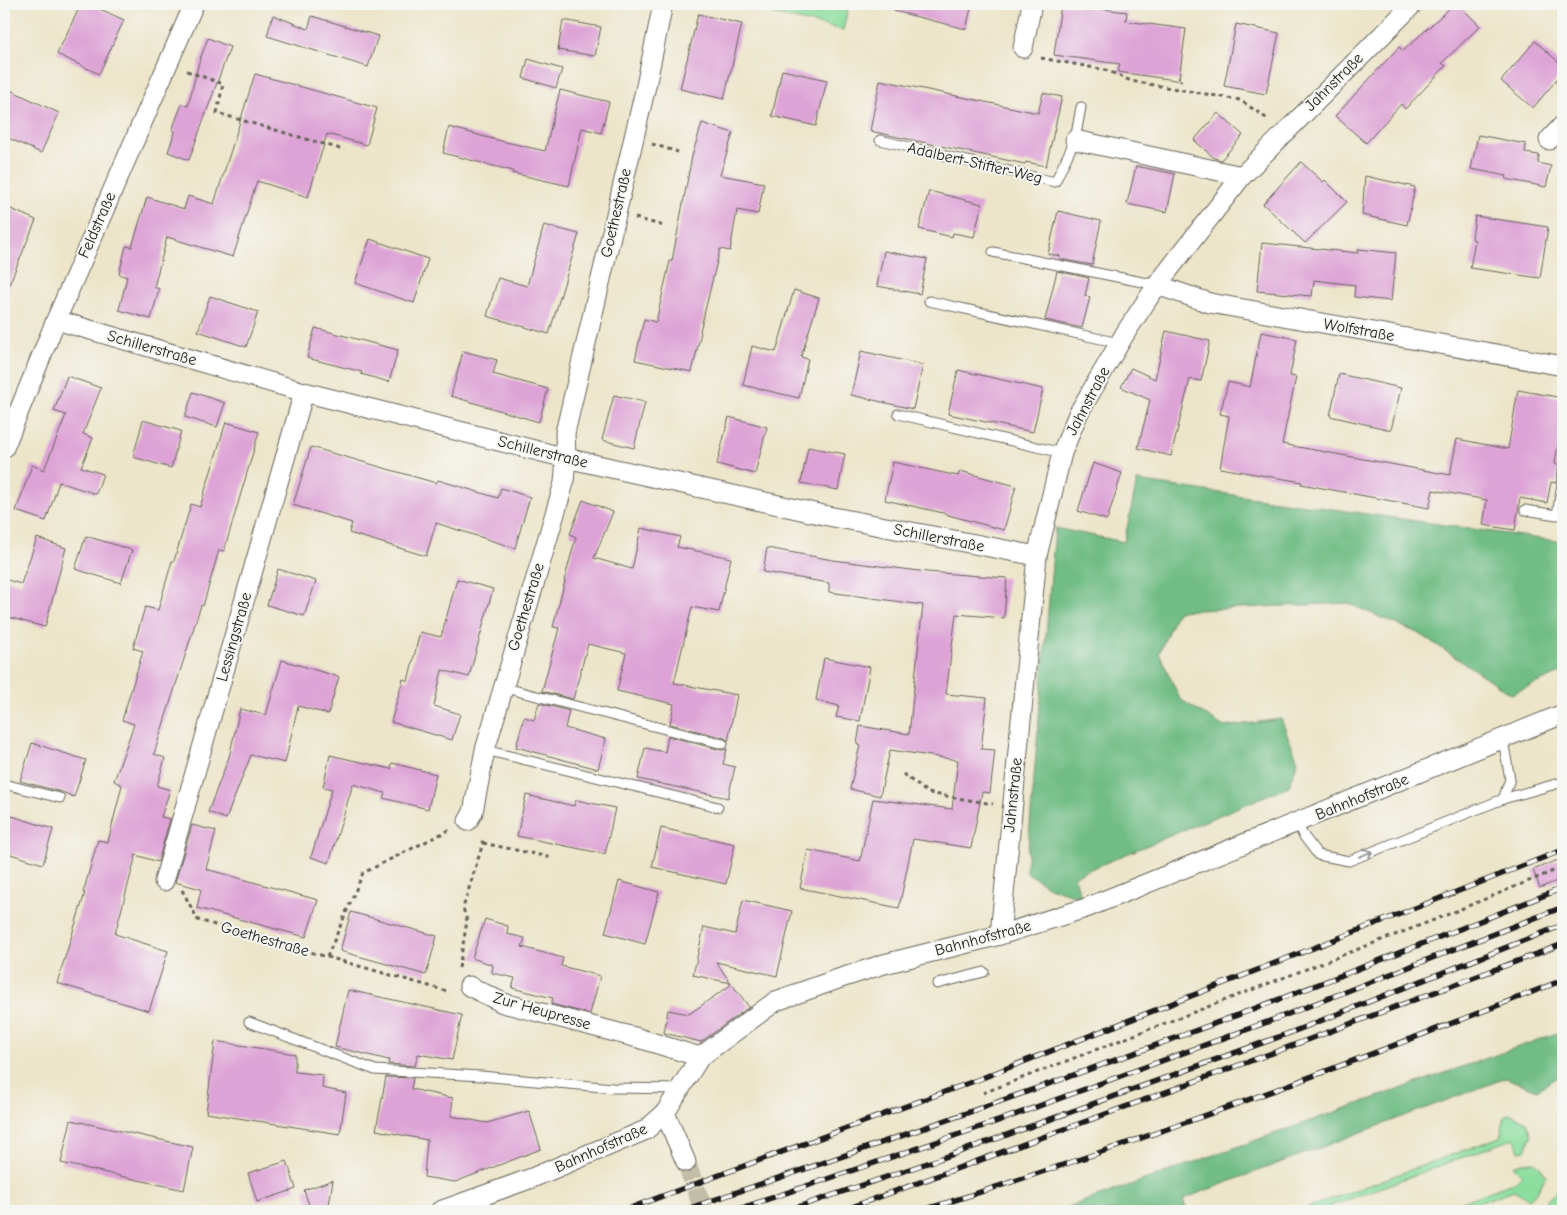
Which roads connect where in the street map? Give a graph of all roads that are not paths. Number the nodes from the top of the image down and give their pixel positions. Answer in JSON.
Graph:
{"nodes":[{"id":1,"x":194,"y":4,"type":"edge"},
{"id":2,"x":663,"y":4,"type":"edge"},
{"id":3,"x":1032,"y":4,"type":"edge"},
{"id":4,"x":1413,"y":4,"type":"edge"},
{"id":5,"x":1023,"y":48,"type":"road end"},
{"id":6,"x":1081,"y":107,"type":"dead end"},
{"id":7,"x":1563,"y":124,"type":"edge"},
{"id":8,"x":880,"y":140,"type":"dead end"},
{"id":9,"x":1075,"y":140,"type":"junction"},
{"id":10,"x":1549,"y":140,"type":"dead end"},
{"id":11,"x":1242,"y":176,"type":"junction"},
{"id":12,"x":993,"y":252,"type":"dead end"},
{"id":13,"x":1157,"y":285,"type":"junction"},
{"id":14,"x":929,"y":301,"type":"dead end"},
{"id":15,"x":56,"y":320,"type":"junction"},
{"id":16,"x":1120,"y":343,"type":"junction"},
{"id":17,"x":1563,"y":366,"type":"edge"},
{"id":18,"x":304,"y":392,"type":"junction"},
{"id":19,"x":898,"y":414,"type":"dead end"},
{"id":20,"x":4,"y":448,"type":"edge"},
{"id":21,"x":1062,"y":453,"type":"junction"},
{"id":22,"x":566,"y":458,"type":"junction"},
{"id":23,"x":1563,"y":478,"type":"edge"},
{"id":24,"x":1524,"y":510,"type":"dead end"},
{"id":25,"x":1037,"y":556,"type":"junction"},
{"id":26,"x":502,"y":687,"type":"junction"},
{"id":27,"x":1563,"y":714,"type":"edge"},
{"id":28,"x":1503,"y":740,"type":"junction"},
{"id":29,"x":723,"y":744,"type":"dead end"},
{"id":30,"x":485,"y":750,"type":"junction"},
{"id":31,"x":1563,"y":782,"type":"edge"},
{"id":32,"x":4,"y":784,"type":"edge"},
{"id":33,"x":60,"y":798,"type":"dead end"},
{"id":34,"x":1503,"y":799,"type":"junction"},
{"id":35,"x":718,"y":807,"type":"dead end"},
{"id":36,"x":468,"y":821,"type":"road end"},
{"id":37,"x":1297,"y":823,"type":"junction"},
{"id":38,"x":164,"y":881,"type":"road end"},
{"id":39,"x":1000,"y":935,"type":"junction"},
{"id":40,"x":984,"y":972,"type":"dead end"},
{"id":41,"x":463,"y":981,"type":"road end"},
{"id":42,"x":936,"y":984,"type":"dead end"},
{"id":43,"x":248,"y":1022,"type":"dead end"},
{"id":44,"x":700,"y":1057,"type":"junction"},
{"id":45,"x":682,"y":1089,"type":"junction"},
{"id":46,"x":665,"y":1113,"type":"junction"},
{"id":47,"x":686,"y":1162,"type":"tunnel mouth"},
{"id":48,"x":440,"y":1211,"type":"edge"}],
"edges":[{"from":1,"to":15,"type":"street","name":"Feldstraße"},
{"from":2,"to":22,"type":"street","name":"Goethestraße"},
{"from":3,"to":5,"type":"street"},
{"from":4,"to":11,"type":"street","name":"Jahnstraße"},
{"from":6,"to":9,"type":"lane","name":"Adalbert-Stifter-Weg"},
{"from":7,"to":10,"type":"street"},
{"from":8,"to":9,"type":"lane","name":"Adalbert-Stifter-Weg"},
{"from":9,"to":11,"type":"street"},
{"from":11,"to":13,"type":"street","name":"Jahnstraße"},
{"from":12,"to":13,"type":"lane"},
{"from":13,"to":16,"type":"street","name":"Jahnstraße"},
{"from":13,"to":17,"type":"street","name":"Wolfstraße"},
{"from":14,"to":16,"type":"lane"},
{"from":15,"to":18,"type":"street","name":"Schillerstraße"},
{"from":15,"to":20,"type":"street","name":"Feldstraße"},
{"from":16,"to":21,"type":"street","name":"Jahnstraße"},
{"from":18,"to":22,"type":"street","name":"Schillerstraße"},
{"from":18,"to":38,"type":"street","name":"Lessingstraße"},
{"from":19,"to":21,"type":"lane"},
{"from":21,"to":25,"type":"street","name":"Jahnstraße"},
{"from":22,"to":25,"type":"street","name":"Schillerstraße"},
{"from":22,"to":26,"type":"street","name":"Goethestraße"},
{"from":23,"to":24,"type":"lane"},
{"from":25,"to":39,"type":"street","name":"Jahnstraße"},
{"from":26,"to":29,"type":"lane"},
{"from":26,"to":30,"type":"street","name":"Goethestraße"},
{"from":27,"to":28,"type":"street","name":"Bahnhofstraße"},
{"from":28,"to":34,"type":"lane"},
{"from":28,"to":37,"type":"street","name":"Bahnhofstraße"},
{"from":30,"to":35,"type":"lane"},
{"from":30,"to":36,"type":"street","name":"Goethestraße"},
{"from":31,"to":34,"type":"lane"},
{"from":32,"to":33,"type":"lane"},
{"from":37,"to":34,"type":"lane","one_way":true},
{"from":37,"to":39,"type":"street","name":"Bahnhofstraße"},
{"from":39,"to":44,"type":"street","name":"Bahnhofstraße"},
{"from":40,"to":42,"type":"lane"},
{"from":41,"to":44,"type":"street","name":"Zur Heupresse"},
{"from":43,"to":45,"type":"lane"},
{"from":44,"to":45,"type":"street","name":"Bahnhofstraße"},
{"from":45,"to":46,"type":"street","name":"Bahnhofstraße"},
{"from":46,"to":47,"type":"street"},
{"from":46,"to":48,"type":"street","name":"Bahnhofstraße"}]}
